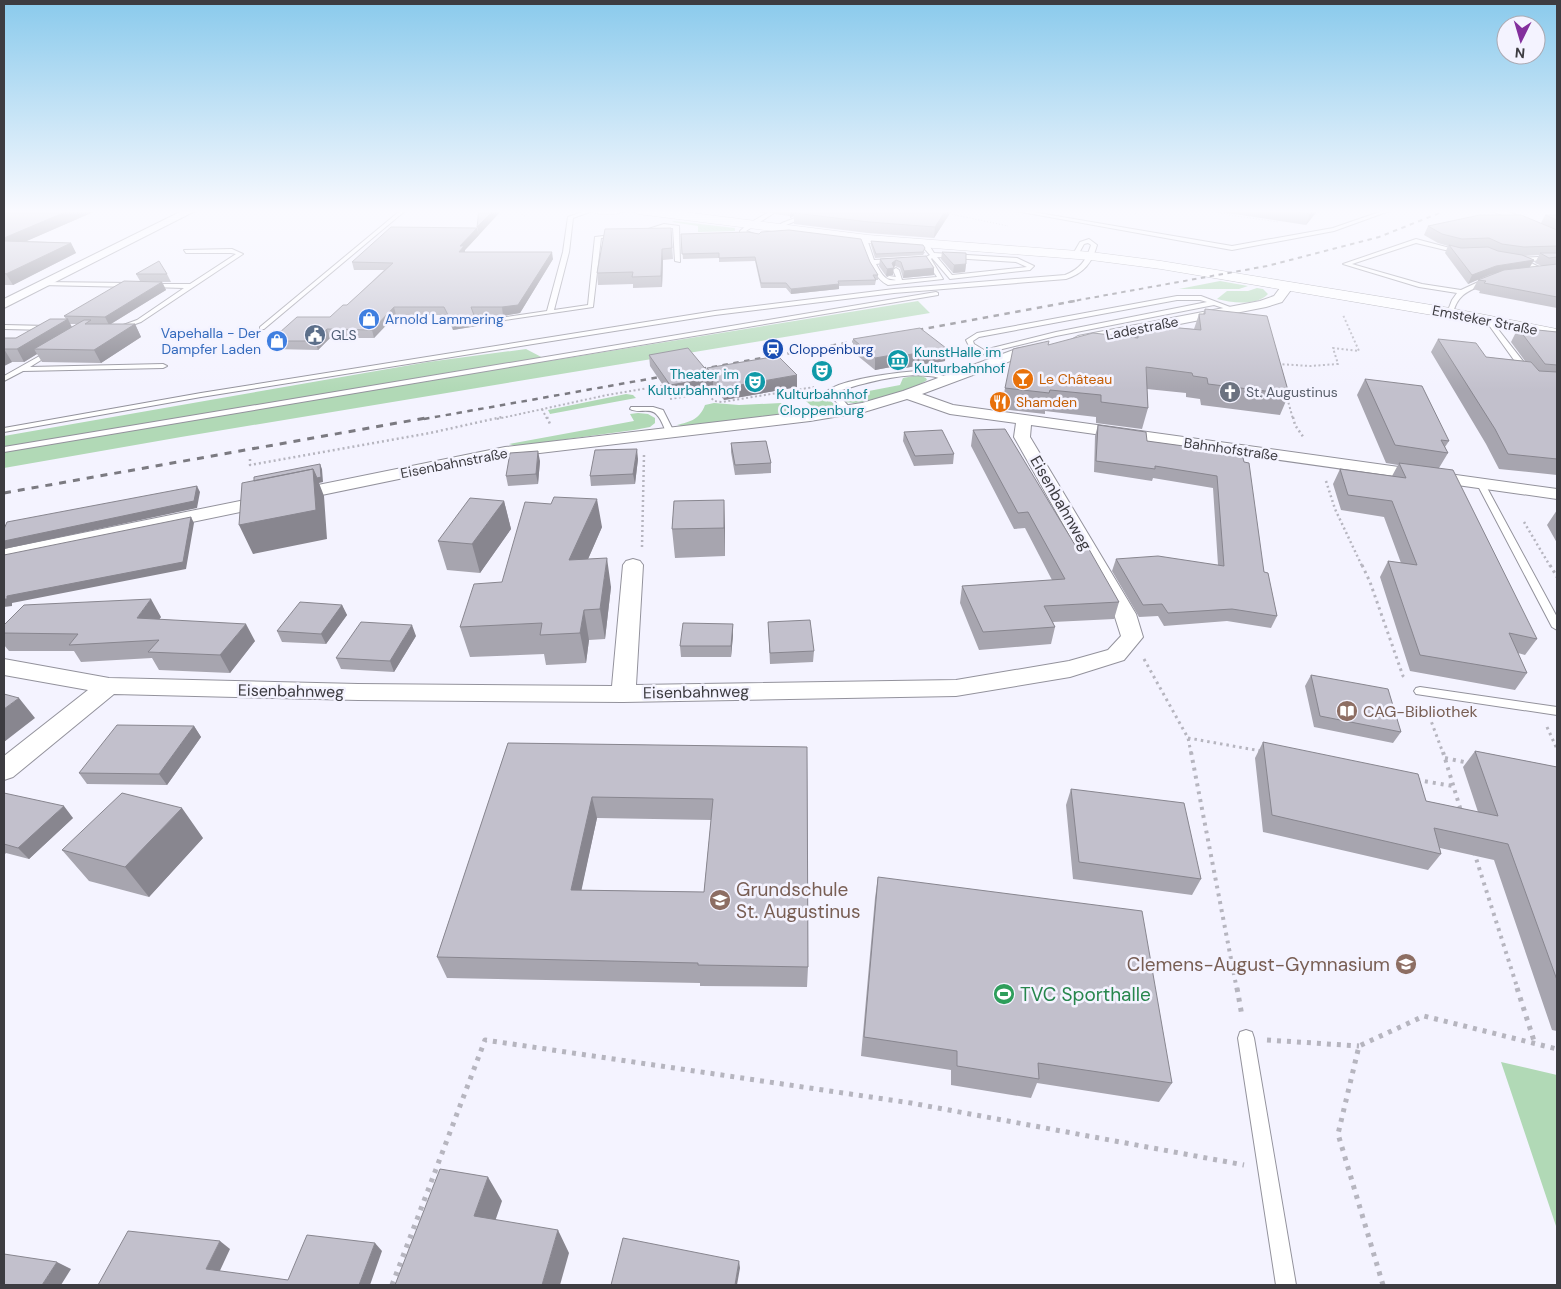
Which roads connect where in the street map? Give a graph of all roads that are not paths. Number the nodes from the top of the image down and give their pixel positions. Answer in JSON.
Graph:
{"nodes":[{"id":1,"x":71,"y":270,"type":"edge"},
{"id":2,"x":215,"y":270,"type":"edge"},
{"id":3,"x":332,"y":270,"type":"edge"},
{"id":4,"x":561,"y":270,"type":"edge"},
{"id":5,"x":595,"y":270,"type":"edge"},
{"id":6,"x":878,"y":270,"type":"edge"},
{"id":7,"x":885,"y":270,"type":"edge"},
{"id":8,"x":896,"y":270,"type":"edge"},
{"id":9,"x":937,"y":270,"type":"edge"},
{"id":10,"x":944,"y":270,"type":"edge"},
{"id":11,"x":1011,"y":270,"type":"edge"},
{"id":12,"x":1081,"y":270,"type":"edge"},
{"id":13,"x":1191,"y":270,"type":"edge"},
{"id":14,"x":1367,"y":270,"type":"edge"},
{"id":15,"x":1545,"y":270,"type":"edge"},
{"id":16,"x":1528,"y":272,"type":"edge"},
{"id":17,"x":1492,"y":278,"type":"edge"},
{"id":18,"x":43,"y":284,"type":"junction"},
{"id":19,"x":136,"y":285,"type":"edge"},
{"id":20,"x":145,"y":285,"type":"edge"},
{"id":21,"x":191,"y":286,"type":"junction"},
{"id":22,"x":957,"y":287,"type":"junction"},
{"id":23,"x":1287,"y":287,"type":"junction"},
{"id":24,"x":4,"y":290,"type":"edge"},
{"id":25,"x":30,"y":291,"type":"junction"},
{"id":26,"x":1462,"y":292,"type":"junction"},
{"id":27,"x":1216,"y":303,"type":"junction"},
{"id":28,"x":4,"y":304,"type":"edge"},
{"id":29,"x":1235,"y":310,"type":"junction"},
{"id":30,"x":550,"y":312,"type":"junction"},
{"id":31,"x":1450,"y":313,"type":"junction"},
{"id":32,"x":1488,"y":320,"type":"junction"},
{"id":33,"x":486,"y":322,"type":"edge"},
{"id":34,"x":4,"y":327,"type":"edge"},
{"id":35,"x":54,"y":328,"type":"edge"},
{"id":36,"x":262,"y":328,"type":"dead end"},
{"id":37,"x":110,"y":329,"type":"edge"},
{"id":38,"x":1557,"y":334,"type":"edge"},
{"id":39,"x":555,"y":348,"type":"junction"},
{"id":40,"x":56,"y":349,"type":"edge"},
{"id":41,"x":983,"y":352,"type":"junction"},
{"id":42,"x":998,"y":360,"type":"junction"},
{"id":43,"x":163,"y":366,"type":"dead end"},
{"id":44,"x":22,"y":369,"type":"junction"},
{"id":45,"x":4,"y":379,"type":"edge"},
{"id":46,"x":947,"y":379,"type":"junction"},
{"id":47,"x":1534,"y":381,"type":"edge"},
{"id":48,"x":908,"y":394,"type":"junction"},
{"id":49,"x":634,"y":409,"type":"dead end"},
{"id":50,"x":848,"y":410,"type":"junction"},
{"id":51,"x":1024,"y":420,"type":"junction"},
{"id":52,"x":4,"y":430,"type":"edge"},
{"id":53,"x":670,"y":432,"type":"junction"},
{"id":54,"x":4,"y":450,"type":"edge"},
{"id":55,"x":1481,"y":484,"type":"junction"},
{"id":56,"x":1557,"y":494,"type":"edge"},
{"id":57,"x":4,"y":555,"type":"edge"},
{"id":58,"x":632,"y":565,"type":"road end"},
{"id":59,"x":1557,"y":627,"type":"edge"},
{"id":60,"x":4,"y":667,"type":"edge"},
{"id":61,"x":109,"y":686,"type":"junction"},
{"id":62,"x":1420,"y":691,"type":"road end"},
{"id":63,"x":623,"y":694,"type":"junction"},
{"id":64,"x":1557,"y":711,"type":"edge"},
{"id":65,"x":4,"y":770,"type":"edge"},
{"id":66,"x":1246,"y":1038,"type":"road end"},
{"id":67,"x":1286,"y":1285,"type":"edge"}],
"edges":[{"from":1,"to":18,"type":"street"},
{"from":2,"to":21,"type":"lane"},
{"from":3,"to":36,"type":"lane"},
{"from":4,"to":30,"type":"lane"},
{"from":5,"to":30,"type":"lane"},
{"from":6,"to":9,"type":"lane"},
{"from":7,"to":8,"type":"lane"},
{"from":10,"to":11,"type":"lane"},
{"from":12,"to":22,"type":"lane"},
{"from":13,"to":23,"type":"street","name":"Emsteker Straße"},
{"from":14,"to":26,"type":"lane"},
{"from":15,"to":16,"type":"lane"},
{"from":17,"to":26,"type":"lane"},
{"from":18,"to":19,"type":"lane"},
{"from":18,"to":25,"type":"street"},
{"from":20,"to":21,"type":"lane"},
{"from":21,"to":37,"type":"lane"},
{"from":22,"to":39,"type":"lane"},
{"from":22,"to":39,"type":"lane"},
{"from":23,"to":29,"type":"street","name":"Ladestraße"},
{"from":23,"to":31,"type":"street","name":"Emsteker Straße"},
{"from":24,"to":25,"type":"street"},
{"from":25,"to":28,"type":"street"},
{"from":26,"to":31,"type":"lane"},
{"from":27,"to":29,"type":"lane"},
{"from":27,"to":41,"type":"lane"},
{"from":27,"to":41,"type":"lane"},
{"from":29,"to":42,"type":"street","name":"Ladestraße"},
{"from":30,"to":33,"type":"lane"},
{"from":31,"to":32,"type":"street","name":"Emsteker Straße"},
{"from":32,"to":38,"type":"street","name":"Emsteker Straße"},
{"from":32,"to":47,"type":"lane"},
{"from":34,"to":35,"type":"lane"},
{"from":39,"to":52,"type":"lane"},
{"from":39,"to":54,"type":"lane"},
{"from":40,"to":44,"type":"lane"},
{"from":41,"to":42,"type":"lane"},
{"from":42,"to":46,"type":"street","name":"Ladestraße"},
{"from":43,"to":44,"type":"lane"},
{"from":44,"to":45,"type":"lane"},
{"from":46,"to":48,"type":"street","name":"Ladestraße"},
{"from":46,"to":50,"type":"lane"},
{"from":48,"to":50,"type":"street","name":"Eisenbahnstraße"},
{"from":48,"to":51,"type":"street","name":"Bahnhofstraße"},
{"from":49,"to":53,"type":"lane"},
{"from":50,"to":53,"type":"street","name":"Eisenbahnstraße"},
{"from":51,"to":55,"type":"street","name":"Bahnhofstraße"},
{"from":51,"to":63,"type":"street","name":"Eisenbahnweg"},
{"from":53,"to":57,"type":"street","name":"Eisenbahnstraße"},
{"from":55,"to":56,"type":"street","name":"Bahnhofstraße"},
{"from":55,"to":59,"type":"lane"},
{"from":58,"to":63,"type":"street"},
{"from":60,"to":61,"type":"street","name":"Eisenbahnweg"},
{"from":61,"to":63,"type":"street","name":"Eisenbahnweg"},
{"from":61,"to":65,"type":"street"},
{"from":62,"to":64,"type":"lane"},
{"from":66,"to":67,"type":"lane"}]}
